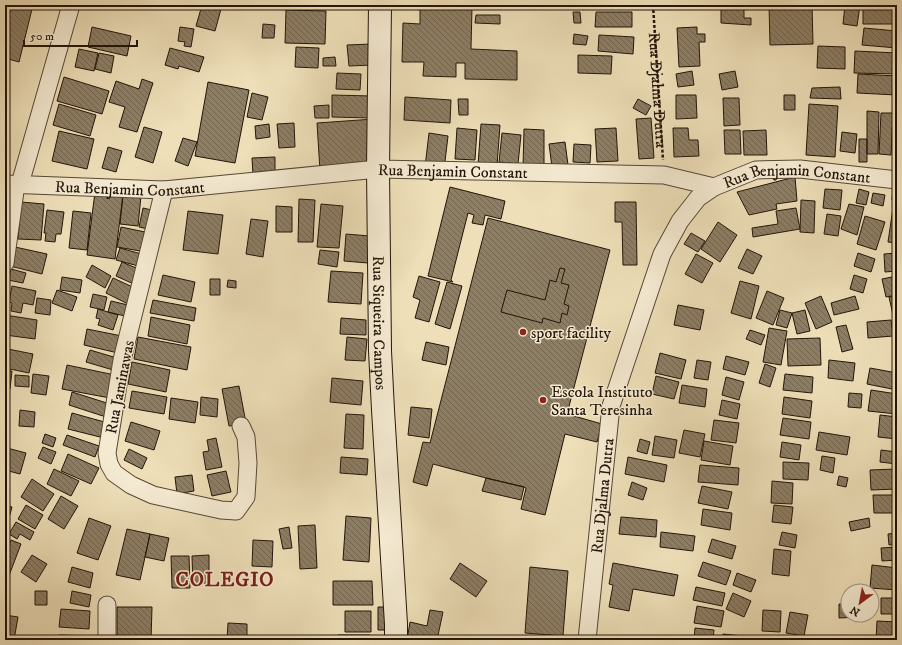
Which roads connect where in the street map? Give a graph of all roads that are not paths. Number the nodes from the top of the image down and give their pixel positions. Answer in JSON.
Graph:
{"nodes":[{"id":1,"x":71,"y":5,"type":"edge"},
{"id":2,"x":380,"y":5,"type":"edge"},
{"id":3,"x":378,"y":169,"type":"junction"},
{"id":4,"x":897,"y":180,"type":"edge"},
{"id":5,"x":13,"y":184,"type":"edge"},
{"id":6,"x":714,"y":187,"type":"junction"},
{"id":7,"x":164,"y":190,"type":"junction"},
{"id":8,"x":5,"y":263,"type":"edge"},
{"id":9,"x":241,"y":426,"type":"dead end"},
{"id":10,"x":107,"y":605,"type":"dead end"},
{"id":11,"x":107,"y":640,"type":"edge"},
{"id":12,"x":396,"y":640,"type":"edge"},
{"id":13,"x":587,"y":640,"type":"edge"}],
"edges":[{"from":1,"to":5,"type":"street"},
{"from":2,"to":3,"type":"street","name":"Rua Siqueira Campos"},
{"from":3,"to":6,"type":"street","name":"Rua Benjamin Constant"},
{"from":3,"to":7,"type":"street","name":"Rua Benjamin Constant"},
{"from":3,"to":12,"type":"street","name":"Rua Siqueira Campos"},
{"from":4,"to":6,"type":"street","name":"Rua Benjamin Constant"},
{"from":5,"to":7,"type":"street","name":"Rua Benjamin Constant"},
{"from":5,"to":8,"type":"street"},
{"from":6,"to":13,"type":"street","name":"Rua Djalma Dutra"},
{"from":7,"to":9,"type":"street","name":"Rua Jaminawas"},
{"from":10,"to":11,"type":"street"}]}
